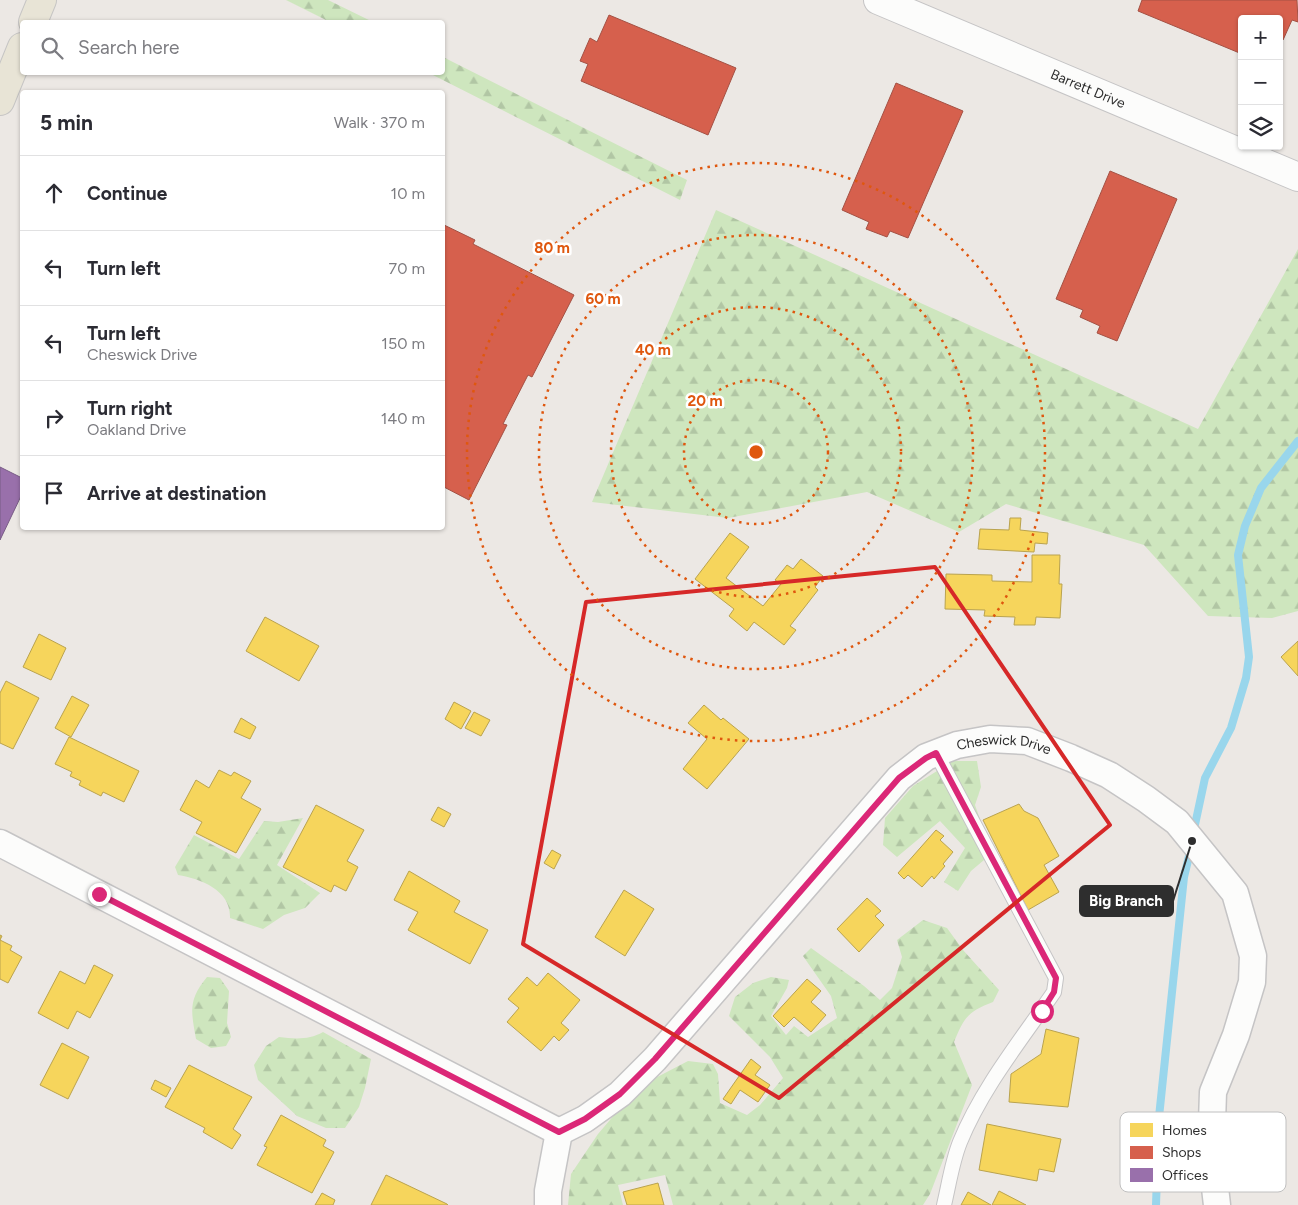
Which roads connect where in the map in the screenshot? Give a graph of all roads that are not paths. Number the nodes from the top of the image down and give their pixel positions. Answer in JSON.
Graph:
{"nodes":[{"id":1,"x":42,"y":0,"type":"edge"},
{"id":2,"x":878,"y":0,"type":"edge"},
{"id":3,"x":34,"y":20,"type":"edge"},
{"id":4,"x":20,"y":52,"type":"edge"},
{"id":5,"x":0,"y":101,"type":"edge"},
{"id":6,"x":1298,"y":177,"type":"edge"},
{"id":7,"x":936,"y":753,"type":"junction"},
{"id":8,"x":0,"y":843,"type":"edge"},
{"id":9,"x":1212,"y":1112,"type":"edge"},
{"id":10,"x":559,"y":1132,"type":"junction"},
{"id":11,"x":1215,"y":1192,"type":"edge"},
{"id":12,"x":548,"y":1205,"type":"edge"},
{"id":13,"x":944,"y":1205,"type":"edge"},
{"id":14,"x":1217,"y":1205,"type":"edge"}],
"edges":[{"from":1,"to":3,"type":"main road"},
{"from":2,"to":6,"type":"street","name":"Barrett Drive"},
{"from":4,"to":5,"type":"main road"},
{"from":7,"to":9,"type":"street","name":"Cheswick Drive"},
{"from":7,"to":10,"type":"street","name":"Cheswick Drive"},
{"from":7,"to":13,"type":"lane"},
{"from":8,"to":10,"type":"street"},
{"from":10,"to":12,"type":"street"},
{"from":11,"to":14,"type":"street","name":"Cheswick Drive"}]}
